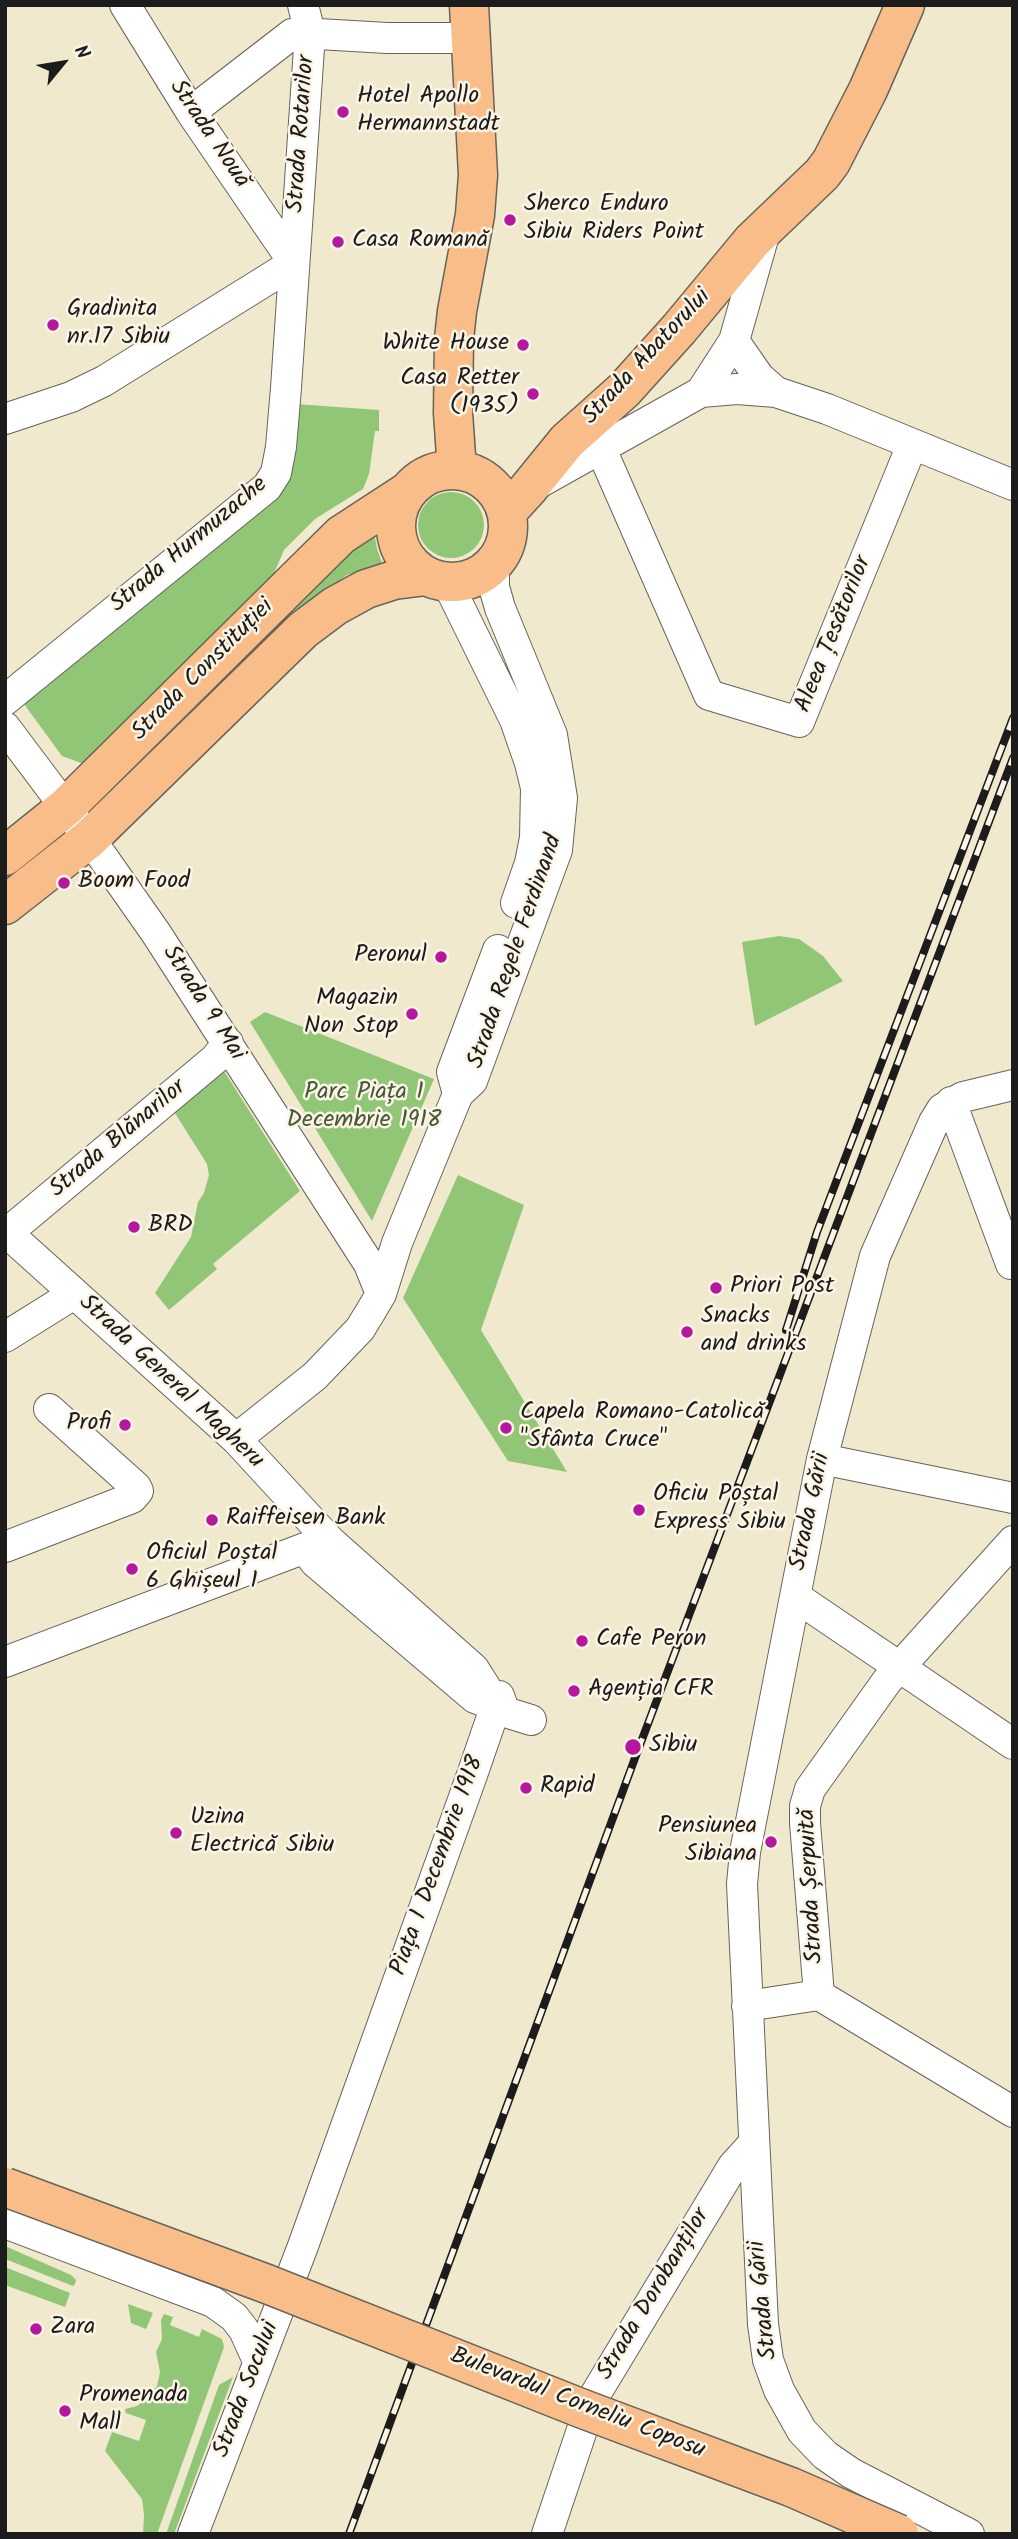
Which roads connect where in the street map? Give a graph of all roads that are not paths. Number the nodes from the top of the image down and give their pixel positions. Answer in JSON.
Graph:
{"nodes":[{"id":1,"x":125,"y":5,"type":"edge"},
{"id":2,"x":905,"y":5,"type":"edge"},
{"id":3,"x":306,"y":19,"type":"edge"},
{"id":4,"x":470,"y":22,"type":"edge"},
{"id":5,"x":191,"y":112,"type":"junction"},
{"id":6,"x":767,"y":225,"type":"junction"},
{"id":7,"x":294,"y":263,"type":"junction"},
{"id":8,"x":734,"y":341,"type":"junction"},
{"id":9,"x":701,"y":392,"type":"junction"},
{"id":10,"x":776,"y":392,"type":"junction"},
{"id":11,"x":5,"y":418,"type":"edge"},
{"id":12,"x":912,"y":445,"type":"junction"},
{"id":13,"x":601,"y":449,"type":"junction"},
{"id":14,"x":457,"y":470,"type":"junction"},
{"id":15,"x":1013,"y":485,"type":"edge"},
{"id":16,"x":407,"y":492,"type":"junction"},
{"id":17,"x":517,"y":501,"type":"junction"},
{"id":18,"x":494,"y":563,"type":"junction"},
{"id":19,"x":437,"y":579,"type":"junction"},
{"id":20,"x":5,"y":700,"type":"edge"},
{"id":21,"x":5,"y":727,"type":"edge"},
{"id":22,"x":66,"y":807,"type":"junction"},
{"id":23,"x":89,"y":839,"type":"junction"},
{"id":24,"x":5,"y":856,"type":"edge"},
{"id":25,"x":5,"y":905,"type":"edge"},
{"id":26,"x":228,"y":1043,"type":"junction"},
{"id":27,"x":1013,"y":1085,"type":"edge"},
{"id":28,"x":458,"y":1094,"type":"junction"},
{"id":29,"x":951,"y":1102,"type":"junction"},
{"id":30,"x":6,"y":1232,"type":"edge"},
{"id":31,"x":1011,"y":1264,"type":"edge"},
{"id":32,"x":74,"y":1294,"type":"junction"},
{"id":33,"x":380,"y":1294,"type":"junction"},
{"id":34,"x":5,"y":1337,"type":"edge"},
{"id":35,"x":49,"y":1409,"type":"dead end"},
{"id":36,"x":236,"y":1439,"type":"junction"},
{"id":37,"x":822,"y":1459,"type":"junction"},
{"id":38,"x":1013,"y":1498,"type":"edge"},
{"id":39,"x":1013,"y":1541,"type":"edge"},
{"id":40,"x":317,"y":1545,"type":"junction"},
{"id":41,"x":5,"y":1547,"type":"edge"},
{"id":42,"x":796,"y":1597,"type":"junction"},
{"id":43,"x":5,"y":1661,"type":"edge"},
{"id":44,"x":480,"y":1661,"type":"dead end"},
{"id":45,"x":900,"y":1667,"type":"junction"},
{"id":46,"x":488,"y":1697,"type":"junction"},
{"id":47,"x":531,"y":1720,"type":"dead end"},
{"id":48,"x":1013,"y":1744,"type":"edge"},
{"id":49,"x":461,"y":1750,"type":"dead end"},
{"id":50,"x":819,"y":1995,"type":"junction"},
{"id":51,"x":747,"y":2006,"type":"junction"},
{"id":52,"x":1013,"y":2112,"type":"edge"},
{"id":53,"x":753,"y":2144,"type":"junction"},
{"id":54,"x":5,"y":2187,"type":"edge"},
{"id":55,"x":5,"y":2223,"type":"edge"},
{"id":56,"x":303,"y":2246,"type":"junction"},
{"id":57,"x":193,"y":2294,"type":"junction"},
{"id":58,"x":258,"y":2361,"type":"junction"},
{"id":59,"x":193,"y":2534,"type":"edge"},
{"id":60,"x":547,"y":2534,"type":"edge"},
{"id":61,"x":899,"y":2534,"type":"edge"},
{"id":62,"x":969,"y":2534,"type":"edge"}],
"edges":[{"from":1,"to":5,"type":"street","name":"Strada Nouă"},
{"from":2,"to":6,"type":"main road","name":"Strada Abatorului"},
{"from":3,"to":4,"type":"street"},
{"from":3,"to":5,"type":"street"},
{"from":3,"to":7,"type":"street","name":"Strada Rotarilor"},
{"from":4,"to":14,"type":"main road"},
{"from":5,"to":7,"type":"street","name":"Strada Nouă"},
{"from":6,"to":8,"type":"street","name":"Strada Abatorului"},
{"from":6,"to":17,"type":"main road","name":"Strada Abatorului"},
{"from":7,"to":11,"type":"street"},
{"from":7,"to":20,"type":"street","name":"Strada Hurmuzache"},
{"from":8,"to":9,"type":"street","name":"Strada Abatorului"},
{"from":8,"to":10,"type":"street"},
{"from":9,"to":10,"type":"street","name":"Strada Abatorului"},
{"from":9,"to":13,"type":"street","name":"Strada Abatorului"},
{"from":10,"to":12,"type":"street","name":"Strada Abatorului"},
{"from":12,"to":13,"type":"street","name":"Aleea Țesătorilor"},
{"from":12,"to":15,"type":"street","name":"Strada Abatorului"},
{"from":13,"to":17,"type":"street","name":"Strada Abatorului"},
{"from":14,"to":16,"type":"main road"},
{"from":14,"to":17,"type":"main road"},
{"from":16,"to":19,"type":"main road"},
{"from":16,"to":22,"type":"main road","name":"Strada Constituției"},
{"from":17,"to":18,"type":"main road"},
{"from":18,"to":19,"type":"main road"},
{"from":18,"to":28,"type":"street","name":"Strada Regele Ferdinand"},
{"from":19,"to":23,"type":"main road","name":"Strada Constituției"},
{"from":19,"to":28,"type":"street","name":"Strada Regele Ferdinand"},
{"from":21,"to":22,"type":"street","name":"Strada 9 Mai"},
{"from":22,"to":23,"type":"street","name":"Strada 9 Mai"},
{"from":22,"to":24,"type":"main road","name":"Strada Constituției"},
{"from":23,"to":25,"type":"main road","name":"Strada Constituției"},
{"from":23,"to":26,"type":"street","name":"Strada 9 Mai"},
{"from":26,"to":30,"type":"street","name":"Strada Blănarilor"},
{"from":26,"to":33,"type":"street","name":"Strada 9 Mai"},
{"from":27,"to":29,"type":"street"},
{"from":28,"to":33,"type":"street","name":"Strada Regele Ferdinand"},
{"from":29,"to":31,"type":"street"},
{"from":29,"to":37,"type":"street","name":"Strada Gării"},
{"from":30,"to":32,"type":"street","name":"Strada General Magheru"},
{"from":32,"to":34,"type":"street"},
{"from":32,"to":36,"type":"street","name":"Strada General Magheru"},
{"from":33,"to":36,"type":"street","name":"Strada Regele Ferdinand"},
{"from":35,"to":41,"type":"street"},
{"from":36,"to":40,"type":"street","name":"Strada General Magheru"},
{"from":37,"to":38,"type":"street"},
{"from":37,"to":42,"type":"street","name":"Strada Gării"},
{"from":39,"to":45,"type":"street","name":"Strada Șerpuită"},
{"from":40,"to":43,"type":"street"},
{"from":40,"to":46,"type":"street"},
{"from":42,"to":45,"type":"street"},
{"from":42,"to":51,"type":"street","name":"Strada Gării"},
{"from":44,"to":46,"type":"street"},
{"from":45,"to":48,"type":"street"},
{"from":45,"to":50,"type":"street","name":"Strada Șerpuită"},
{"from":46,"to":47,"type":"street"},
{"from":46,"to":49,"type":"street"},
{"from":46,"to":56,"type":"street","name":"Piața 1 Decembrie 1918"},
{"from":50,"to":51,"type":"street"},
{"from":50,"to":52,"type":"street","name":"Strada Șerpuită"},
{"from":51,"to":53,"type":"street","name":"Strada Gării"},
{"from":53,"to":60,"type":"street","name":"Strada Dorobanților"},
{"from":53,"to":62,"type":"street","name":"Strada Gării"},
{"from":54,"to":61,"type":"main road","name":"Bulevardul Corneliu Coposu","bridge":true},
{"from":55,"to":57,"type":"street"},
{"from":56,"to":57,"type":"street"},
{"from":56,"to":58,"type":"street","name":"Strada Socului"},
{"from":57,"to":58,"type":"street"},
{"from":58,"to":59,"type":"street","name":"Strada Socului"}]}
